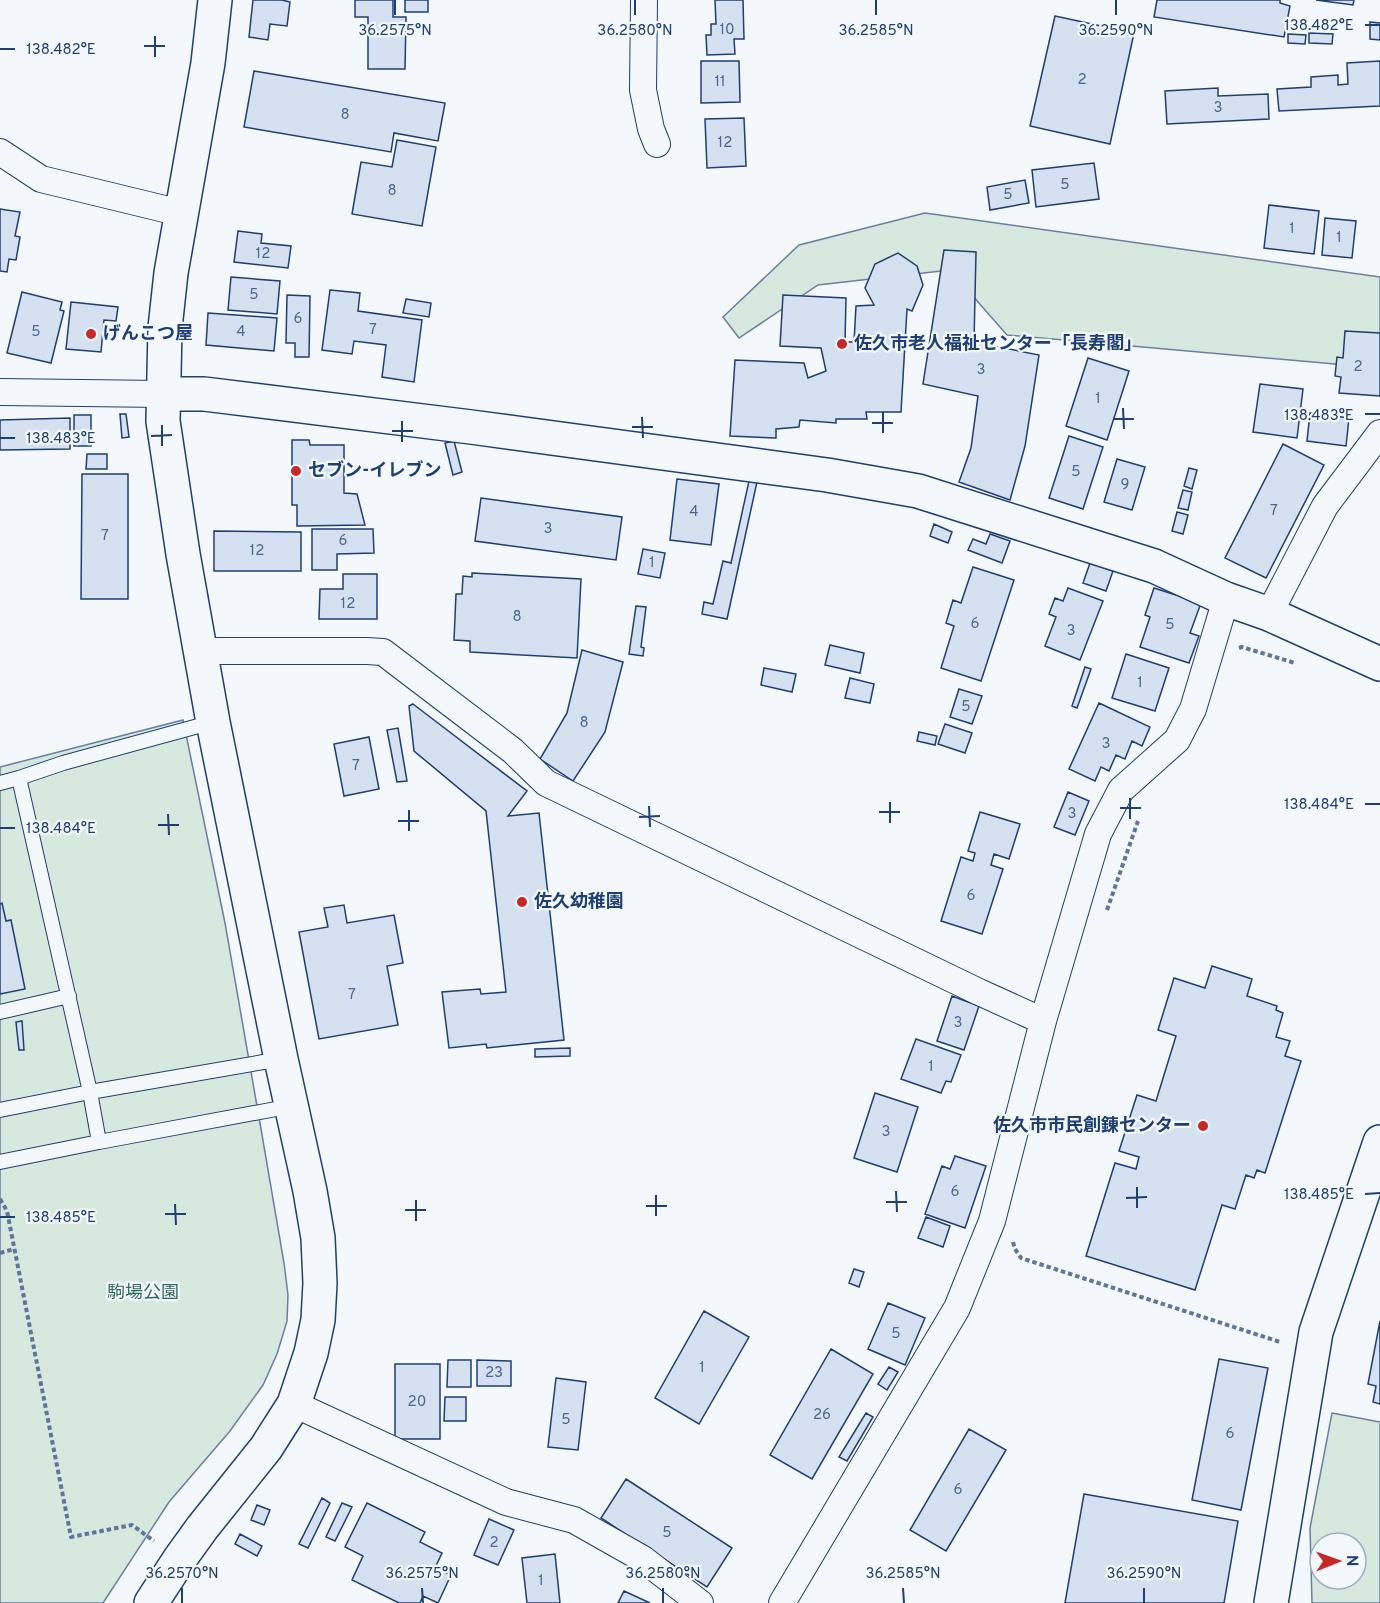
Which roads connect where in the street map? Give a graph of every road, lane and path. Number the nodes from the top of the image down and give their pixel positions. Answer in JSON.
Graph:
{"nodes":[{"id":1,"x":215,"y":0,"type":"edge"},
{"id":2,"x":644,"y":0,"type":"edge"},
{"id":3,"x":657,"y":144,"type":"dead end"},
{"id":4,"x":0,"y":152,"type":"edge"},
{"id":5,"x":181,"y":213,"type":"junction"},
{"id":6,"x":0,"y":392,"type":"edge"},
{"id":7,"x":164,"y":394,"type":"junction"},
{"id":8,"x":1380,"y":433,"type":"edge"},
{"id":9,"x":1226,"y":599,"type":"junction"},
{"id":10,"x":1269,"y":614,"type":"junction"},
{"id":11,"x":200,"y":651,"type":"junction"},
{"id":12,"x":1234,"y":651,"type":"dead end"},
{"id":13,"x":1296,"y":663,"type":"dead end"},
{"id":14,"x":1380,"y":664,"type":"edge"},
{"id":15,"x":213,"y":722,"type":"junction"},
{"id":16,"x":19,"y":778,"type":"junction"},
{"id":17,"x":0,"y":783,"type":"edge"},
{"id":18,"x":1141,"y":814,"type":"dead end"},
{"id":19,"x":1106,"y":914,"type":"dead end"},
{"id":20,"x":69,"y":996,"type":"junction"},
{"id":21,"x":0,"y":1012,"type":"edge"},
{"id":22,"x":1043,"y":1021,"type":"junction"},
{"id":23,"x":281,"y":1059,"type":"junction"},
{"id":24,"x":90,"y":1092,"type":"junction"},
{"id":25,"x":292,"y":1106,"type":"junction"},
{"id":26,"x":0,"y":1110,"type":"edge"},
{"id":27,"x":99,"y":1142,"type":"junction"},
{"id":28,"x":1380,"y":1142,"type":"edge"},
{"id":29,"x":0,"y":1162,"type":"edge"},
{"id":30,"x":0,"y":1199,"type":"edge"},
{"id":31,"x":1011,"y":1233,"type":"dead end"},
{"id":32,"x":14,"y":1249,"type":"junction"},
{"id":33,"x":0,"y":1253,"type":"edge"},
{"id":34,"x":1280,"y":1342,"type":"dead end"},
{"id":35,"x":294,"y":1404,"type":"junction"},
{"id":36,"x":179,"y":1560,"type":"junction"},
{"id":37,"x":151,"y":1603,"type":"edge"},
{"id":38,"x":700,"y":1603,"type":"edge"},
{"id":39,"x":782,"y":1603,"type":"edge"},
{"id":40,"x":1271,"y":1603,"type":"edge"}],
"edges":[{"from":1,"to":5,"type":"street"},
{"from":2,"to":3,"type":"street"},
{"from":4,"to":5,"type":"street"},
{"from":5,"to":7,"type":"street"},
{"from":6,"to":7,"type":"street"},
{"from":7,"to":9,"type":"street"},
{"from":7,"to":11,"type":"street"},
{"from":8,"to":10,"type":"street"},
{"from":9,"to":10,"type":"street"},
{"from":9,"to":22,"type":"street"},
{"from":10,"to":14,"type":"street"},
{"from":11,"to":15,"type":"street"},
{"from":11,"to":22,"type":"street"},
{"from":12,"to":13,"type":"path"},
{"from":15,"to":16,"type":"lane"},
{"from":15,"to":23,"type":"street"},
{"from":16,"to":17,"type":"lane"},
{"from":16,"to":20,"type":"lane"},
{"from":18,"to":19,"type":"path"},
{"from":20,"to":21,"type":"lane"},
{"from":20,"to":24,"type":"lane"},
{"from":22,"to":39,"type":"street"},
{"from":23,"to":24,"type":"lane"},
{"from":23,"to":25,"type":"street"},
{"from":24,"to":26,"type":"lane"},
{"from":24,"to":27,"type":"lane"},
{"from":25,"to":27,"type":"lane"},
{"from":25,"to":35,"type":"street"},
{"from":27,"to":29,"type":"lane"},
{"from":28,"to":40,"type":"street"},
{"from":30,"to":32,"type":"path"},
{"from":31,"to":34,"type":"path"},
{"from":32,"to":33,"type":"path"},
{"from":32,"to":36,"type":"path"},
{"from":35,"to":36,"type":"street"},
{"from":35,"to":38,"type":"street"},
{"from":36,"to":37,"type":"street"}]}
